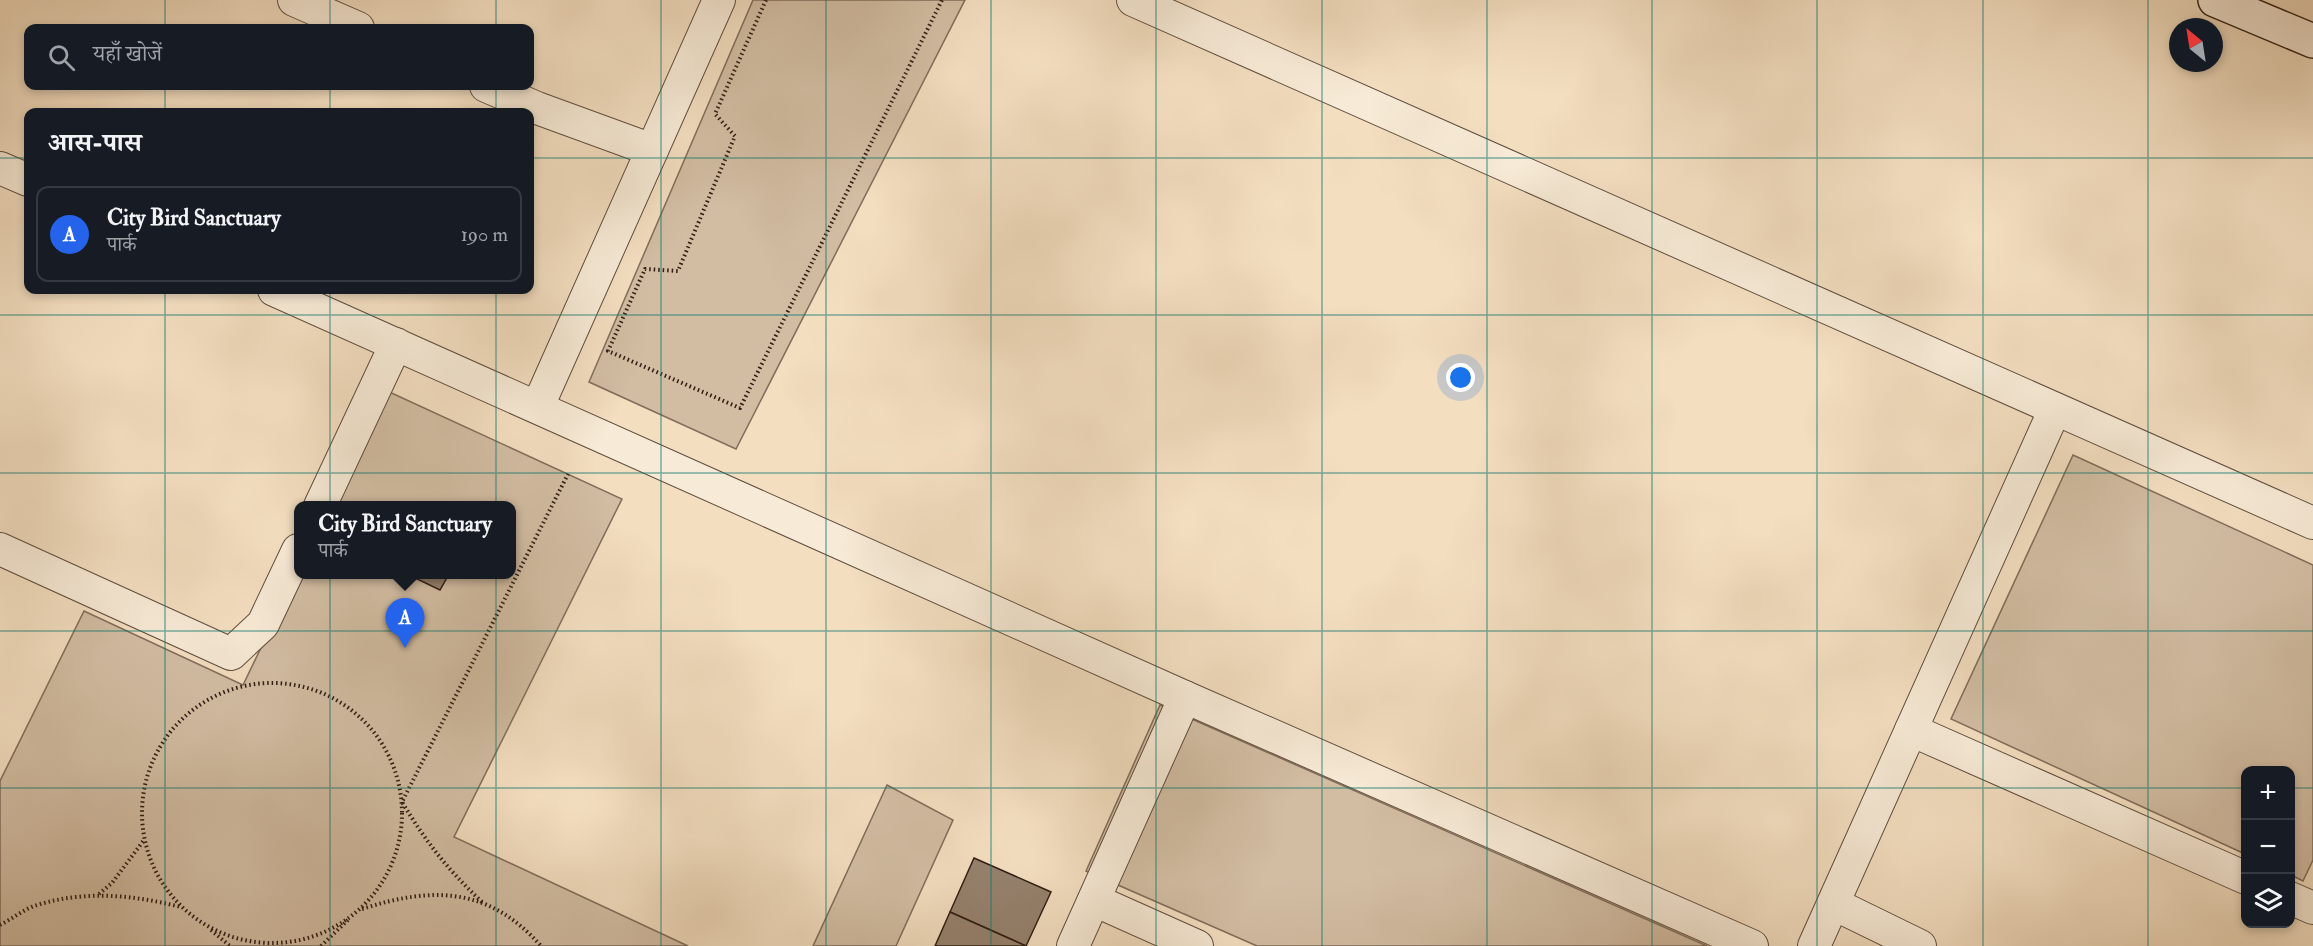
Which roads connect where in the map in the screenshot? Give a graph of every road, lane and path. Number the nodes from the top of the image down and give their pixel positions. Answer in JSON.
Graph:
{"nodes":[{"id":1,"x":294,"y":0,"type":"edge"},
{"id":2,"x":719,"y":0,"type":"edge"},
{"id":3,"x":766,"y":0,"type":"edge"},
{"id":4,"x":942,"y":0,"type":"edge"},
{"id":5,"x":1133,"y":0,"type":"edge"},
{"id":6,"x":2215,"y":0,"type":"edge"},
{"id":7,"x":349,"y":24,"type":"edge"},
{"id":8,"x":2313,"y":41,"type":"edge"},
{"id":9,"x":495,"y":90,"type":"edge"},
{"id":10,"x":652,"y":150,"type":"junction"},
{"id":11,"x":0,"y":168,"type":"edge"},
{"id":12,"x":24,"y":178,"type":"edge"},
{"id":13,"x":283,"y":294,"type":"edge"},
{"id":14,"x":396,"y":344,"type":"junction"},
{"id":15,"x":538,"y":406,"type":"junction"},
{"id":16,"x":2055,"y":409,"type":"junction"},
{"id":17,"x":568,"y":474,"type":"dead end"},
{"id":18,"x":322,"y":501,"type":"edge"},
{"id":19,"x":2313,"y":523,"type":"edge"},
{"id":20,"x":0,"y":549,"type":"edge"},
{"id":21,"x":294,"y":558,"type":"edge"},
{"id":22,"x":516,"y":577,"type":"edge"},
{"id":23,"x":515,"y":579,"type":"edge"},
{"id":24,"x":1185,"y":697,"type":"junction"},
{"id":25,"x":1911,"y":730,"type":"junction"},
{"id":26,"x":402,"y":802,"type":"junction"},
{"id":27,"x":144,"y":840,"type":"junction"},
{"id":28,"x":2241,"y":876,"type":"edge"},
{"id":29,"x":99,"y":894,"type":"junction"},
{"id":30,"x":1094,"y":900,"type":"junction"},
{"id":31,"x":2295,"y":900,"type":"edge"},
{"id":32,"x":482,"y":902,"type":"junction"},
{"id":33,"x":1834,"y":904,"type":"junction"},
{"id":34,"x":180,"y":907,"type":"junction"},
{"id":35,"x":2313,"y":908,"type":"edge"},
{"id":36,"x":360,"y":909,"type":"junction"},
{"id":37,"x":0,"y":925,"type":"edge"},
{"id":38,"x":230,"y":946,"type":"edge"},
{"id":39,"x":321,"y":946,"type":"edge"},
{"id":40,"x":541,"y":946,"type":"edge"},
{"id":41,"x":1073,"y":946,"type":"edge"},
{"id":42,"x":1197,"y":946,"type":"edge"},
{"id":43,"x":1752,"y":946,"type":"edge"},
{"id":44,"x":1814,"y":946,"type":"edge"},
{"id":45,"x":1920,"y":946,"type":"edge"}],
"edges":[{"from":1,"to":7,"type":"street"},
{"from":2,"to":10,"type":"street"},
{"from":3,"to":4,"type":"path"},
{"from":5,"to":16,"type":"street"},
{"from":6,"to":8,"type":"main road"},
{"from":9,"to":10,"type":"street"},
{"from":10,"to":15,"type":"street"},
{"from":11,"to":12,"type":"street"},
{"from":13,"to":14,"type":"street"},
{"from":14,"to":15,"type":"street"},
{"from":14,"to":18,"type":"street"},
{"from":15,"to":24,"type":"street"},
{"from":16,"to":19,"type":"street"},
{"from":16,"to":25,"type":"street"},
{"from":17,"to":22,"type":"path"},
{"from":20,"to":21,"type":"street"},
{"from":23,"to":26,"type":"path"},
{"from":24,"to":30,"type":"street"},
{"from":24,"to":43,"type":"street"},
{"from":25,"to":28,"type":"street"},
{"from":25,"to":33,"type":"street"},
{"from":26,"to":27,"type":"path"},
{"from":26,"to":32,"type":"path"},
{"from":26,"to":36,"type":"path"},
{"from":27,"to":29,"type":"path"},
{"from":27,"to":34,"type":"path"},
{"from":29,"to":34,"type":"path"},
{"from":29,"to":37,"type":"path"},
{"from":30,"to":41,"type":"street"},
{"from":30,"to":42,"type":"street"},
{"from":31,"to":35,"type":"street"},
{"from":32,"to":36,"type":"path"},
{"from":32,"to":40,"type":"path"},
{"from":33,"to":44,"type":"street"},
{"from":33,"to":45,"type":"street"},
{"from":34,"to":36,"type":"path"},
{"from":34,"to":38,"type":"path"},
{"from":36,"to":39,"type":"path"}]}
